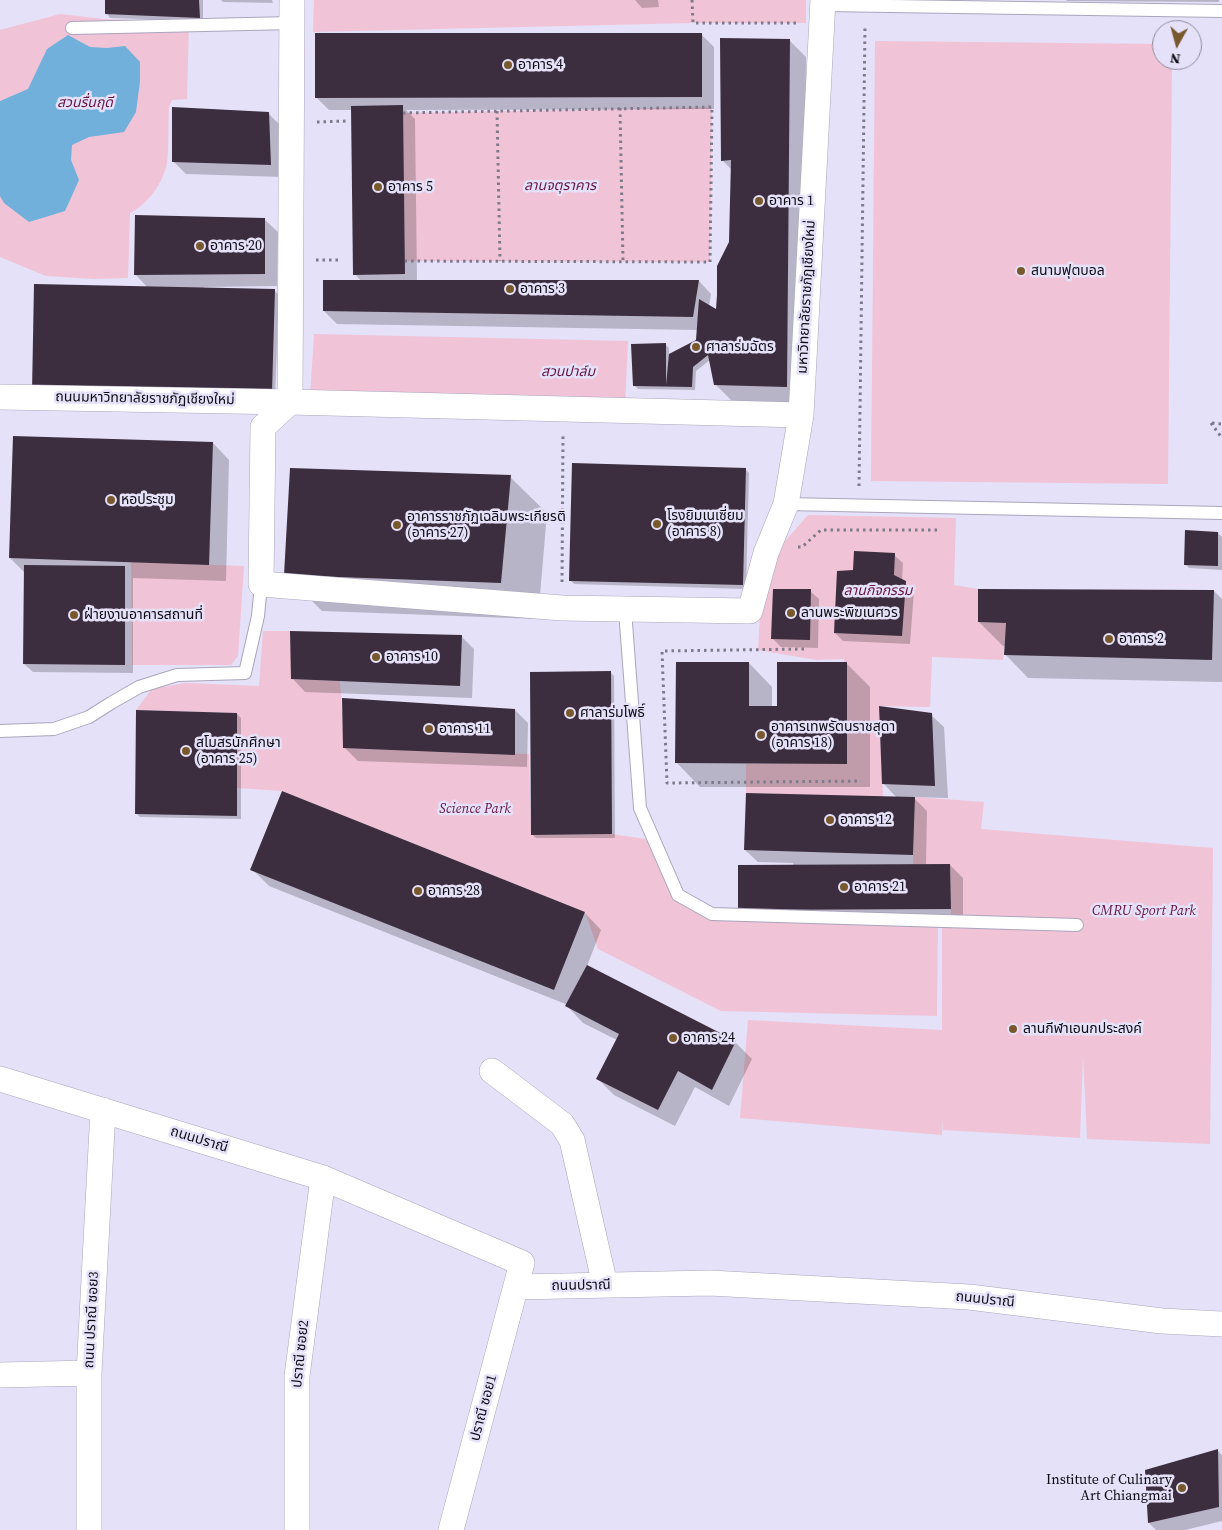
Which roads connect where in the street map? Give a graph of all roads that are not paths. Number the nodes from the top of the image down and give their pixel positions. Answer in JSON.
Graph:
{"nodes":[{"id":1,"x":823,"y":2,"type":"edge"},
{"id":2,"x":1222,"y":11,"type":"edge"},
{"id":3,"x":292,"y":12,"type":"edge"},
{"id":4,"x":72,"y":28,"type":"dead end"},
{"id":5,"x":0,"y":396,"type":"edge"},
{"id":6,"x":290,"y":402,"type":"junction"},
{"id":7,"x":801,"y":415,"type":"junction"},
{"id":8,"x":786,"y":504,"type":"junction"},
{"id":9,"x":1222,"y":513,"type":"edge"},
{"id":10,"x":261,"y":584,"type":"junction"},
{"id":11,"x":625,"y":610,"type":"junction"},
{"id":12,"x":0,"y":731,"type":"edge"},
{"id":13,"x":1077,"y":925,"type":"dead end"},
{"id":14,"x":492,"y":1072,"type":"dead end"},
{"id":15,"x":0,"y":1079,"type":"edge"},
{"id":16,"x":102,"y":1110,"type":"junction"},
{"id":17,"x":323,"y":1178,"type":"junction"},
{"id":18,"x":606,"y":1285,"type":"junction"},
{"id":19,"x":516,"y":1287,"type":"junction"},
{"id":20,"x":1222,"y":1324,"type":"edge"},
{"id":21,"x":89,"y":1373,"type":"junction"},
{"id":22,"x":0,"y":1374,"type":"edge"},
{"id":23,"x":89,"y":1530,"type":"edge"},
{"id":24,"x":297,"y":1530,"type":"edge"},
{"id":25,"x":451,"y":1530,"type":"edge"}],
"edges":[{"from":1,"to":2,"type":"lane"},
{"from":1,"to":7,"type":"street","name":"มหาวิทยาลัยราชภัฏเชียงใหม่"},
{"from":3,"to":4,"type":"lane"},
{"from":3,"to":6,"type":"street"},
{"from":5,"to":6,"type":"street","name":"ถนนมหาวิทยาลัยราชภัฏเชียงใหม่"},
{"from":6,"to":7,"type":"street","name":"ถนนมหาวิทยาลัยราชภัฏเชียงใหม่"},
{"from":6,"to":10,"type":"street"},
{"from":7,"to":8,"type":"street","name":"มหาวิทยาลัยราชภัฏเชียงใหม่"},
{"from":8,"to":9,"type":"lane"},
{"from":8,"to":11,"type":"street","name":"มหาวิทยาลัยราชภัฏเชียงใหม่"},
{"from":10,"to":11,"type":"street"},
{"from":10,"to":12,"type":"lane"},
{"from":11,"to":13,"type":"lane"},
{"from":14,"to":18,"type":"street"},
{"from":15,"to":16,"type":"street","name":"ถนนปราณี"},
{"from":16,"to":17,"type":"street","name":"ถนนปราณี"},
{"from":16,"to":21,"type":"street","name":"ถนน ปราณี ซอย3"},
{"from":17,"to":19,"type":"street","name":"ถนนปราณี"},
{"from":17,"to":24,"type":"street","name":"ปราณี ซอย2"},
{"from":18,"to":19,"type":"street","name":"ถนนปราณี"},
{"from":18,"to":20,"type":"street","name":"ถนนปราณี"},
{"from":19,"to":25,"type":"street","name":"ปราณี ซอย1"},
{"from":21,"to":22,"type":"street"},
{"from":21,"to":23,"type":"street","name":"ถนน ปราณี ซอย3"}]}
